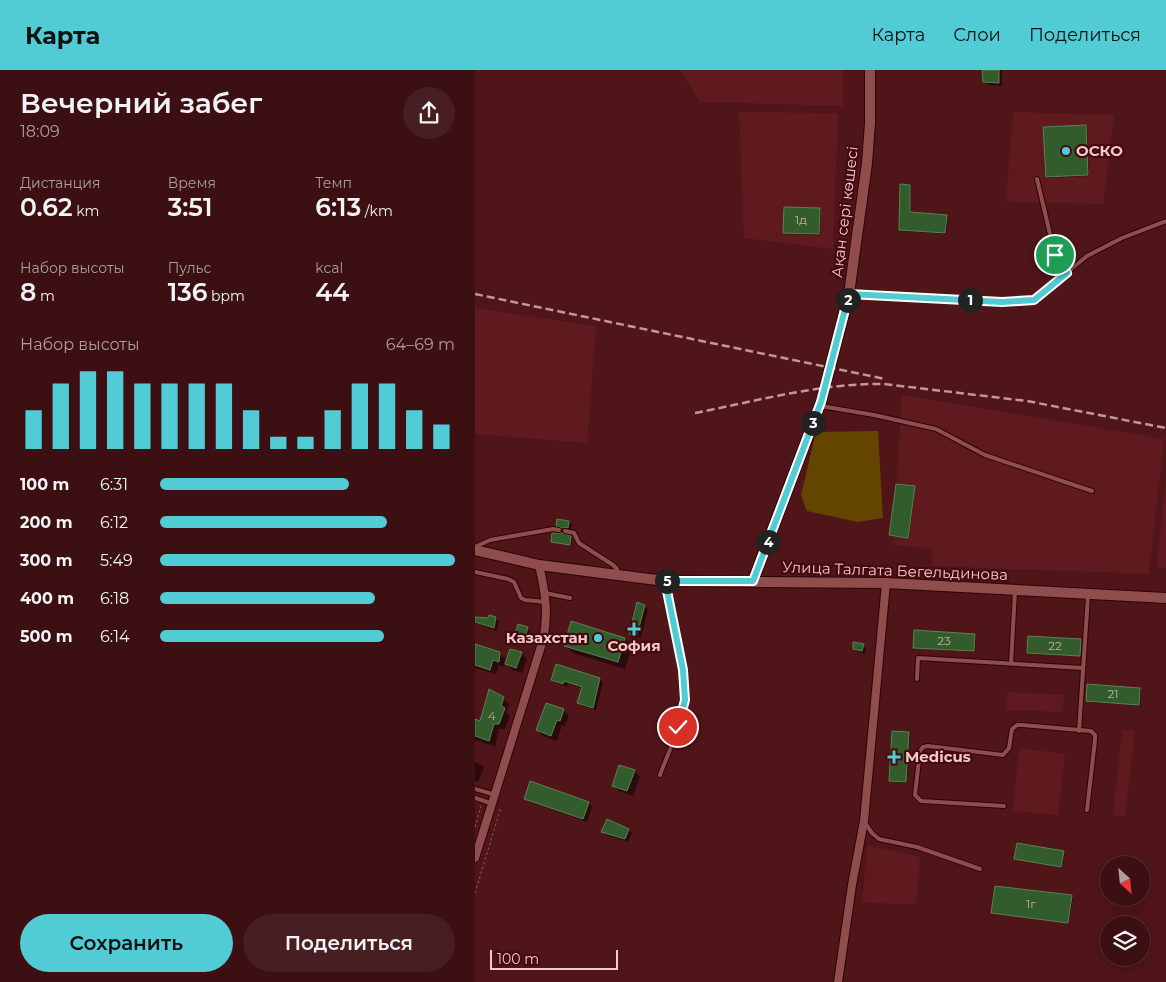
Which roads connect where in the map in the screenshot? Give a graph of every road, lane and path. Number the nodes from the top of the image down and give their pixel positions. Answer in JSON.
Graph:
{"nodes":[{"id":1,"x":870,"y":70,"type":"edge"},
{"id":2,"x":1037,"y":179,"type":"dead end"},
{"id":3,"x":1166,"y":221,"type":"edge"},
{"id":4,"x":1067,"y":273,"type":"junction"},
{"id":5,"x":849,"y":294,"type":"junction"},
{"id":6,"x":819,"y":406,"type":"junction"},
{"id":7,"x":1092,"y":491,"type":"dead end"},
{"id":8,"x":559,"y":530,"type":"dead end"},
{"id":9,"x":565,"y":531,"type":"dead end"},
{"id":10,"x":475,"y":549,"type":"edge"},
{"id":11,"x":539,"y":566,"type":"junction"},
{"id":12,"x":475,"y":572,"type":"edge"},
{"id":13,"x":619,"y":576,"type":"junction"},
{"id":14,"x":665,"y":581,"type":"junction"},
{"id":15,"x":753,"y":581,"type":"junction"},
{"id":16,"x":886,"y":583,"type":"junction"},
{"id":17,"x":1015,"y":590,"type":"junction"},
{"id":18,"x":545,"y":593,"type":"junction"},
{"id":19,"x":1088,"y":594,"type":"junction"},
{"id":20,"x":571,"y":598,"type":"dead end"},
{"id":21,"x":1166,"y":598,"type":"edge"},
{"id":22,"x":546,"y":602,"type":"junction"},
{"id":23,"x":1011,"y":664,"type":"junction"},
{"id":24,"x":1083,"y":668,"type":"junction"},
{"id":25,"x":917,"y":678,"type":"dead end"},
{"id":26,"x":1079,"y":731,"type":"junction"},
{"id":27,"x":660,"y":775,"type":"dead end"},
{"id":28,"x":475,"y":789,"type":"edge"},
{"id":29,"x":496,"y":795,"type":"junction"},
{"id":30,"x":475,"y":798,"type":"edge"},
{"id":31,"x":483,"y":801,"type":"junction"},
{"id":32,"x":493,"y":804,"type":"junction"},
{"id":33,"x":1004,"y":806,"type":"dead end"},
{"id":34,"x":1087,"y":810,"type":"dead end"},
{"id":35,"x":864,"y":821,"type":"junction"},
{"id":36,"x":475,"y":827,"type":"edge"},
{"id":37,"x":475,"y":858,"type":"edge"},
{"id":38,"x":980,"y":869,"type":"dead end"},
{"id":39,"x":475,"y":893,"type":"edge"},
{"id":40,"x":838,"y":982,"type":"edge"}],
"edges":[{"from":1,"to":5,"type":"street","name":"Ақан сері көшесі"},
{"from":2,"to":4,"type":"lane"},
{"from":3,"to":4,"type":"lane"},
{"from":4,"to":5,"type":"lane"},
{"from":5,"to":6,"type":"street","name":"Ақан сері көшесі"},
{"from":6,"to":7,"type":"lane"},
{"from":6,"to":15,"type":"street","name":"Ақан сері көшесі"},
{"from":8,"to":10,"type":"lane"},
{"from":9,"to":13,"type":"lane"},
{"from":10,"to":11,"type":"street","name":"Улица Талгата Бегельдинова"},
{"from":11,"to":13,"type":"street","name":"Улица Талгата Бегельдинова"},
{"from":11,"to":18,"type":"street"},
{"from":12,"to":22,"type":"lane"},
{"from":13,"to":14,"type":"street","name":"Улица Талгата Бегельдинова"},
{"from":14,"to":15,"type":"street","name":"Улица Талгата Бегельдинова"},
{"from":14,"to":27,"type":"lane"},
{"from":15,"to":16,"type":"street","name":"Улица Талгата Бегельдинова"},
{"from":16,"to":17,"type":"street","name":"Улица Талгата Бегельдинова"},
{"from":16,"to":35,"type":"street"},
{"from":17,"to":19,"type":"street","name":"Улица Талгата Бегельдинова"},
{"from":17,"to":23,"type":"lane"},
{"from":18,"to":20,"type":"lane"},
{"from":18,"to":22,"type":"street"},
{"from":19,"to":21,"type":"street","name":"Улица Талгата Бегельдинова"},
{"from":19,"to":24,"type":"lane"},
{"from":22,"to":29,"type":"street"},
{"from":23,"to":24,"type":"lane"},
{"from":23,"to":25,"type":"lane"},
{"from":24,"to":26,"type":"lane"},
{"from":26,"to":33,"type":"lane"},
{"from":26,"to":34,"type":"lane"},
{"from":28,"to":29,"type":"lane"},
{"from":29,"to":32,"type":"street"},
{"from":30,"to":31,"type":"lane"},
{"from":31,"to":32,"type":"lane"},
{"from":31,"to":36,"type":"path"},
{"from":32,"to":37,"type":"street"},
{"from":32,"to":39,"type":"path"},
{"from":35,"to":38,"type":"lane"},
{"from":35,"to":40,"type":"street"}]}
